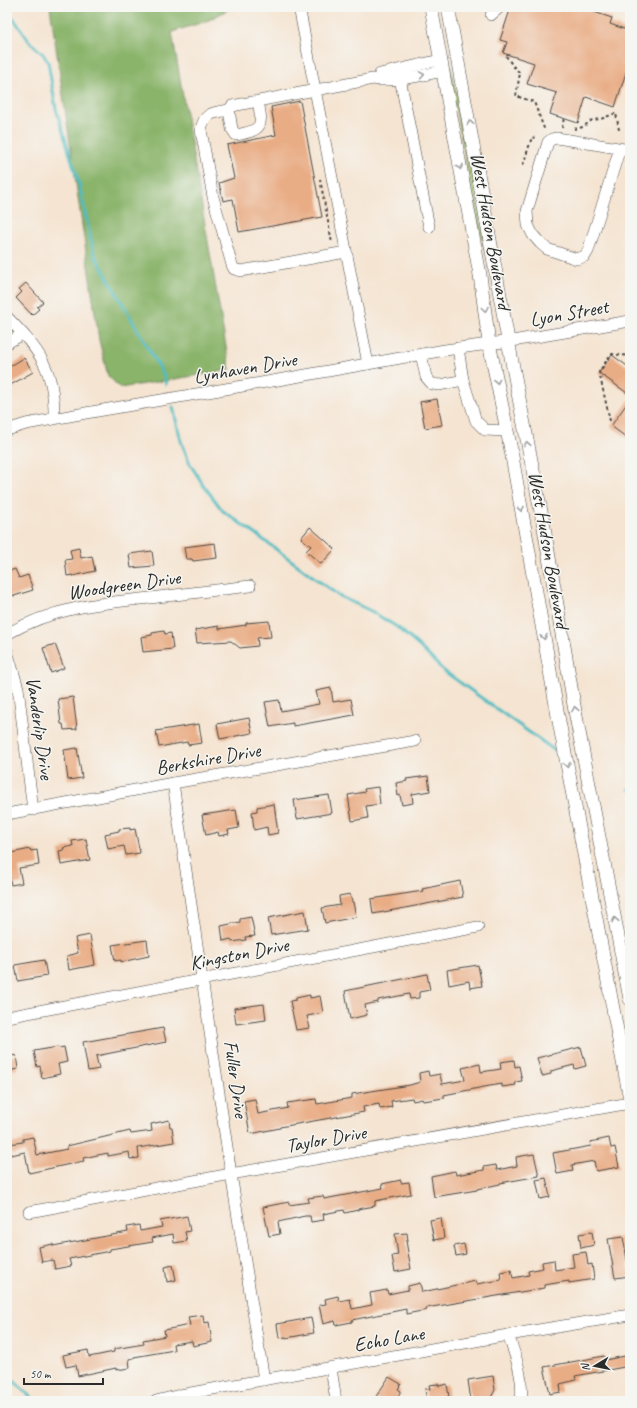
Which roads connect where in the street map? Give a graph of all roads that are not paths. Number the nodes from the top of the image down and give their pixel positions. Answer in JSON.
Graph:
{"nodes":[{"id":1,"x":301,"y":7,"type":"edge"},
{"id":2,"x":431,"y":7,"type":"edge"},
{"id":3,"x":448,"y":7,"type":"edge"},
{"id":4,"x":500,"y":7,"type":"edge"},
{"id":5,"x":490,"y":15,"type":"dead end"},
{"id":6,"x":442,"y":66,"type":"junction"},
{"id":7,"x":400,"y":78,"type":"junction"},
{"id":8,"x":373,"y":79,"type":"junction"},
{"id":9,"x":315,"y":90,"type":"junction"},
{"id":10,"x":258,"y":101,"type":"junction"},
{"id":11,"x":229,"y":110,"type":"junction"},
{"id":12,"x":625,"y":149,"type":"edge"},
{"id":13,"x":429,"y":227,"type":"dead end"},
{"id":14,"x":346,"y":252,"type":"junction"},
{"id":15,"x":7,"y":317,"type":"edge"},
{"id":16,"x":630,"y":321,"type":"edge"},
{"id":17,"x":23,"y":334,"type":"junction"},
{"id":18,"x":508,"y":341,"type":"junction"},
{"id":19,"x":7,"y":343,"type":"edge"},
{"id":20,"x":490,"y":343,"type":"junction"},
{"id":21,"x":458,"y":348,"type":"junction"},
{"id":22,"x":422,"y":354,"type":"junction"},
{"id":23,"x":368,"y":364,"type":"junction"},
{"id":24,"x":463,"y":380,"type":"junction"},
{"id":25,"x":54,"y":418,"type":"junction"},
{"id":26,"x":7,"y":430,"type":"edge"},
{"id":27,"x":507,"y":431,"type":"junction"},
{"id":28,"x":250,"y":586,"type":"dead end"},
{"id":29,"x":7,"y":634,"type":"edge"},
{"id":30,"x":7,"y":651,"type":"edge"},
{"id":31,"x":415,"y":741,"type":"dead end"},
{"id":32,"x":173,"y":783,"type":"junction"},
{"id":33,"x":33,"y":810,"type":"junction"},
{"id":34,"x":7,"y":814,"type":"edge"},
{"id":35,"x":478,"y":927,"type":"dead end"},
{"id":36,"x":203,"y":979,"type":"junction"},
{"id":37,"x":630,"y":999,"type":"edge"},
{"id":38,"x":7,"y":1017,"type":"edge"},
{"id":39,"x":630,"y":1099,"type":"edge"},
{"id":40,"x":630,"y":1103,"type":"edge"},
{"id":41,"x":231,"y":1174,"type":"junction"},
{"id":42,"x":29,"y":1212,"type":"dead end"},
{"id":43,"x":630,"y":1315,"type":"edge"},
{"id":44,"x":508,"y":1335,"type":"junction"},
{"id":45,"x":331,"y":1368,"type":"junction"},
{"id":46,"x":264,"y":1380,"type":"junction"},
{"id":47,"x":156,"y":1401,"type":"edge"},
{"id":48,"x":336,"y":1401,"type":"edge"},
{"id":49,"x":521,"y":1401,"type":"edge"}],
"edges":[{"from":1,"to":9,"type":"street"},
{"from":2,"to":6,"type":"main road","name":"West Hudson Boulevard"},
{"from":18,"to":3,"type":"main road","name":"West Hudson Boulevard","one_way":true},
{"from":4,"to":5,"type":"street"},
{"from":7,"to":6,"type":"street","one_way":true},
{"from":6,"to":8,"type":"street"},
{"from":6,"to":20,"type":"main road","name":"West Hudson Boulevard","one_way":true},
{"from":7,"to":8,"type":"street"},
{"from":7,"to":13,"type":"street"},
{"from":8,"to":9,"type":"street"},
{"from":9,"to":10,"type":"street"},
{"from":9,"to":14,"type":"street"},
{"from":10,"to":11,"type":"street"},
{"from":10,"to":11,"type":"street"},
{"from":11,"to":14,"type":"street"},
{"from":12,"to":12,"type":"street"},
{"from":14,"to":23,"type":"street"},
{"from":15,"to":17,"type":"street"},
{"from":16,"to":18,"type":"street","name":"Lyon Street"},
{"from":17,"to":19,"type":"street"},
{"from":17,"to":25,"type":"street"},
{"from":18,"to":20,"type":"street","name":"Lyon Street"},
{"from":37,"to":18,"type":"main road","name":"West Hudson Boulevard","one_way":true},
{"from":20,"to":21,"type":"street","name":"Lynhaven Drive"},
{"from":20,"to":27,"type":"main road","name":"West Hudson Boulevard","one_way":true},
{"from":21,"to":22,"type":"street","name":"Lynhaven Drive"},
{"from":21,"to":24,"type":"street"},
{"from":22,"to":23,"type":"street","name":"Lynhaven Drive"},
{"from":22,"to":24,"type":"street"},
{"from":23,"to":25,"type":"street","name":"Lynhaven Drive"},
{"from":24,"to":27,"type":"street"},
{"from":25,"to":26,"type":"street","name":"Lynhaven Drive"},
{"from":27,"to":39,"type":"main road","name":"West Hudson Boulevard","one_way":true},
{"from":28,"to":29,"type":"street","name":"Woodgreen Drive"},
{"from":30,"to":33,"type":"street","name":"Vanderlip Drive"},
{"from":31,"to":32,"type":"street","name":"Berkshire Drive"},
{"from":32,"to":33,"type":"street","name":"Berkshire Drive"},
{"from":32,"to":36,"type":"street","name":"Fuller Drive"},
{"from":33,"to":34,"type":"street","name":"Berkshire Drive"},
{"from":35,"to":36,"type":"street","name":"Kingston Drive"},
{"from":36,"to":38,"type":"street","name":"Kingston Drive"},
{"from":36,"to":41,"type":"street","name":"Fuller Drive"},
{"from":40,"to":41,"type":"street","name":"Taylor Drive"},
{"from":41,"to":42,"type":"street","name":"Taylor Drive"},
{"from":41,"to":46,"type":"street","name":"Fuller Drive"},
{"from":43,"to":44,"type":"street","name":"Echo Lane"},
{"from":44,"to":45,"type":"street","name":"Echo Lane"},
{"from":44,"to":49,"type":"street"},
{"from":45,"to":46,"type":"street","name":"Echo Lane"},
{"from":45,"to":48,"type":"street"},
{"from":46,"to":47,"type":"street","name":"Echo Lane"}]}
